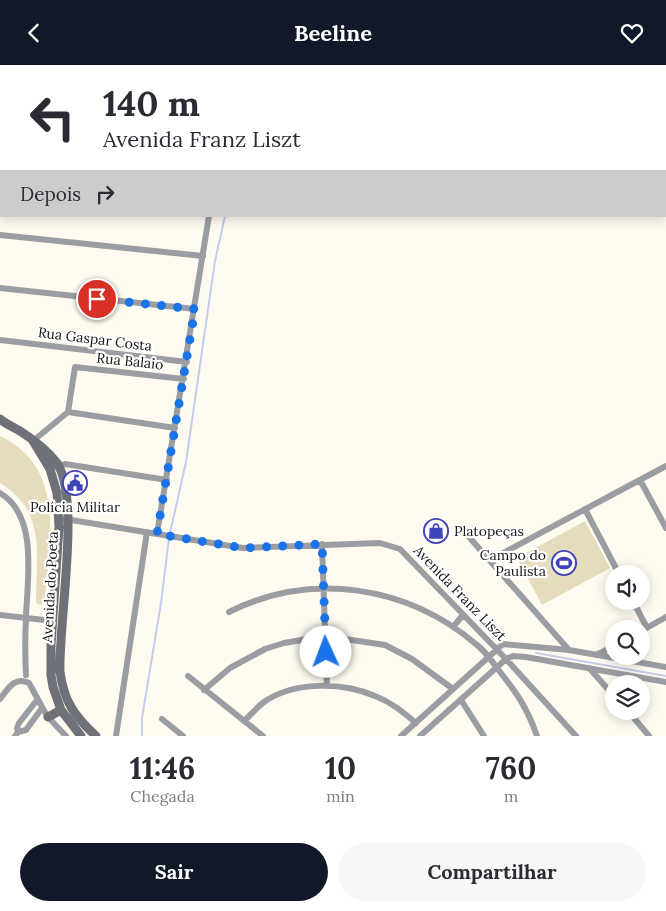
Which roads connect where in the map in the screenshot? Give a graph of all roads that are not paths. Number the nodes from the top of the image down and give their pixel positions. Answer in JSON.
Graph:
{"nodes":[{"id":1,"x":209,"y":217,"type":"edge"},
{"id":2,"x":0,"y":235,"type":"edge"},
{"id":3,"x":203,"y":256,"type":"junction"},
{"id":4,"x":0,"y":288,"type":"edge"},
{"id":5,"x":195,"y":309,"type":"junction"},
{"id":6,"x":0,"y":340,"type":"edge"},
{"id":7,"x":187,"y":361,"type":"junction"},
{"id":8,"x":184,"y":379,"type":"junction"},
{"id":9,"x":68,"y":412,"type":"junction"},
{"id":10,"x":1,"y":421,"type":"edge"},
{"id":11,"x":175,"y":428,"type":"junction"},
{"id":12,"x":33,"y":441,"type":"junction"},
{"id":13,"x":666,"y":466,"type":"edge"},
{"id":14,"x":54,"y":467,"type":"junction"},
{"id":15,"x":167,"y":480,"type":"junction"},
{"id":16,"x":640,"y":480,"type":"junction"},
{"id":17,"x":0,"y":493,"type":"edge"},
{"id":18,"x":585,"y":509,"type":"junction"},
{"id":19,"x":64,"y":519,"type":"junction"},
{"id":20,"x":461,"y":528,"type":"dead end"},
{"id":21,"x":666,"y":528,"type":"edge"},
{"id":22,"x":147,"y":532,"type":"junction"},
{"id":23,"x":159,"y":534,"type":"junction"},
{"id":24,"x":322,"y":544,"type":"junction"},
{"id":25,"x":490,"y":561,"type":"junction"},
{"id":26,"x":614,"y":565,"type":"edge"},
{"id":27,"x":325,"y":588,"type":"junction"},
{"id":28,"x":229,"y":612,"type":"dead end"},
{"id":29,"x":0,"y":615,"type":"edge"},
{"id":30,"x":463,"y":615,"type":"junction"},
{"id":31,"x":666,"y":617,"type":"edge"},
{"id":32,"x":26,"y":618,"type":"junction"},
{"id":33,"x":53,"y":621,"type":"junction"},
{"id":34,"x":650,"y":626,"type":"edge"},
{"id":35,"x":453,"y":627,"type":"junction"},
{"id":36,"x":326,"y":636,"type":"junction"},
{"id":37,"x":496,"y":650,"type":"junction"},
{"id":38,"x":568,"y":650,"type":"junction"},
{"id":39,"x":605,"y":650,"type":"edge"},
{"id":40,"x":596,"y":655,"type":"junction"},
{"id":41,"x":489,"y":657,"type":"junction"},
{"id":42,"x":506,"y":659,"type":"junction"},
{"id":43,"x":666,"y":667,"type":"edge"},
{"id":44,"x":497,"y":668,"type":"junction"},
{"id":45,"x":590,"y":669,"type":"junction"},
{"id":46,"x":26,"y":675,"type":"dead end"},
{"id":47,"x":188,"y":676,"type":"dead end"},
{"id":48,"x":666,"y":682,"type":"edge"},
{"id":49,"x":327,"y":685,"type":"junction"},
{"id":50,"x":605,"y":686,"type":"edge"},
{"id":51,"x":454,"y":689,"type":"junction"},
{"id":52,"x":204,"y":690,"type":"junction"},
{"id":53,"x":0,"y":699,"type":"edge"},
{"id":54,"x":37,"y":700,"type":"junction"},
{"id":55,"x":461,"y":700,"type":"junction"},
{"id":56,"x":42,"y":708,"type":"junction"},
{"id":57,"x":61,"y":710,"type":"junction"},
{"id":58,"x":48,"y":717,"type":"junction"},
{"id":59,"x":162,"y":719,"type":"dead end"},
{"id":60,"x":636,"y":720,"type":"edge"},
{"id":61,"x":244,"y":721,"type":"junction"},
{"id":62,"x":416,"y":723,"type":"junction"},
{"id":63,"x":58,"y":733,"type":"edge"},
{"id":64,"x":16,"y":734,"type":"edge"},
{"id":65,"x":424,"y":735,"type":"edge"},
{"id":66,"x":66,"y":736,"type":"edge"},
{"id":67,"x":81,"y":736,"type":"edge"},
{"id":68,"x":96,"y":736,"type":"edge"},
{"id":69,"x":116,"y":736,"type":"edge"},
{"id":70,"x":183,"y":736,"type":"edge"},
{"id":71,"x":264,"y":736,"type":"edge"},
{"id":72,"x":401,"y":736,"type":"edge"},
{"id":73,"x":484,"y":736,"type":"edge"},
{"id":74,"x":537,"y":736,"type":"edge"},
{"id":75,"x":576,"y":736,"type":"edge"},
{"id":76,"x":649,"y":736,"type":"edge"}],
"edges":[{"from":1,"to":3,"type":"street"},
{"from":2,"to":3,"type":"street"},
{"from":3,"to":5,"type":"street"},
{"from":4,"to":5,"type":"street"},
{"from":5,"to":7,"type":"street"},
{"from":6,"to":7,"type":"street","name":"Rua Gaspar Costa"},
{"from":7,"to":8,"type":"street"},
{"from":8,"to":9,"type":"street","name":"Rua Balaio"},
{"from":8,"to":11,"type":"street"},
{"from":9,"to":11,"type":"street"},
{"from":9,"to":12,"type":"street"},
{"from":10,"to":12,"type":"main road","name":"Avenida do Poeta"},
{"from":11,"to":15,"type":"street"},
{"from":12,"to":14,"type":"main road","name":"Avenida do Poeta"},
{"from":13,"to":16,"type":"street"},
{"from":14,"to":15,"type":"street"},
{"from":14,"to":19,"type":"main road","name":"Avenida do Poeta"},
{"from":15,"to":23,"type":"street"},
{"from":16,"to":18,"type":"street"},
{"from":16,"to":21,"type":"street"},
{"from":17,"to":32,"type":"street","name":"Avenida do Poeta"},
{"from":18,"to":25,"type":"street"},
{"from":18,"to":26,"type":"street"},
{"from":19,"to":22,"type":"street","name":"Avenida Franz Liszt"},
{"from":19,"to":33,"type":"main road","name":"Avenida do Poeta"},
{"from":19,"to":68,"type":"main road","name":"Avenida do Poeta"},
{"from":20,"to":25,"type":"street"},
{"from":22,"to":23,"type":"street","name":"Avenida Franz Liszt"},
{"from":22,"to":69,"type":"street"},
{"from":23,"to":24,"type":"street","name":"Avenida Franz Liszt"},
{"from":24,"to":27,"type":"street"},
{"from":24,"to":30,"type":"street","name":"Avenida Franz Liszt"},
{"from":25,"to":38,"type":"street"},
{"from":27,"to":28,"type":"street"},
{"from":27,"to":35,"type":"street"},
{"from":27,"to":36,"type":"street"},
{"from":29,"to":32,"type":"street"},
{"from":30,"to":35,"type":"street"},
{"from":30,"to":37,"type":"street","name":"Avenida Franz Liszt"},
{"from":31,"to":34,"type":"street"},
{"from":32,"to":33,"type":"street"},
{"from":32,"to":46,"type":"street","name":"Avenida do Poeta"},
{"from":33,"to":57,"type":"main road","name":"Avenida do Poeta"},
{"from":35,"to":41,"type":"street"},
{"from":36,"to":49,"type":"street"},
{"from":36,"to":51,"type":"street"},
{"from":36,"to":52,"type":"street"},
{"from":37,"to":38,"type":"street"},
{"from":37,"to":41,"type":"street"},
{"from":37,"to":42,"type":"street","name":"Avenida Franz Liszt"},
{"from":38,"to":40,"type":"street"},
{"from":39,"to":40,"type":"street"},
{"from":40,"to":43,"type":"street"},
{"from":41,"to":44,"type":"street"},
{"from":41,"to":51,"type":"street"},
{"from":42,"to":44,"type":"street"},
{"from":42,"to":45,"type":"street"},
{"from":42,"to":75,"type":"street","name":"Avenida Franz Liszt"},
{"from":44,"to":55,"type":"street"},
{"from":44,"to":74,"type":"street"},
{"from":45,"to":48,"type":"street"},
{"from":45,"to":50,"type":"street"},
{"from":47,"to":52,"type":"street"},
{"from":49,"to":61,"type":"street"},
{"from":49,"to":62,"type":"street"},
{"from":51,"to":62,"type":"street"},
{"from":52,"to":61,"type":"street"},
{"from":53,"to":54,"type":"street"},
{"from":54,"to":56,"type":"street"},
{"from":54,"to":64,"type":"street"},
{"from":55,"to":65,"type":"street"},
{"from":55,"to":73,"type":"street"},
{"from":56,"to":58,"type":"street"},
{"from":56,"to":64,"type":"street"},
{"from":57,"to":58,"type":"main road"},
{"from":57,"to":67,"type":"main road","name":"Avenida do Poeta"},
{"from":58,"to":63,"type":"street"},
{"from":59,"to":70,"type":"street"},
{"from":60,"to":76,"type":"street"},
{"from":61,"to":71,"type":"street"},
{"from":62,"to":72,"type":"street"},
{"from":63,"to":66,"type":"street"}]}
